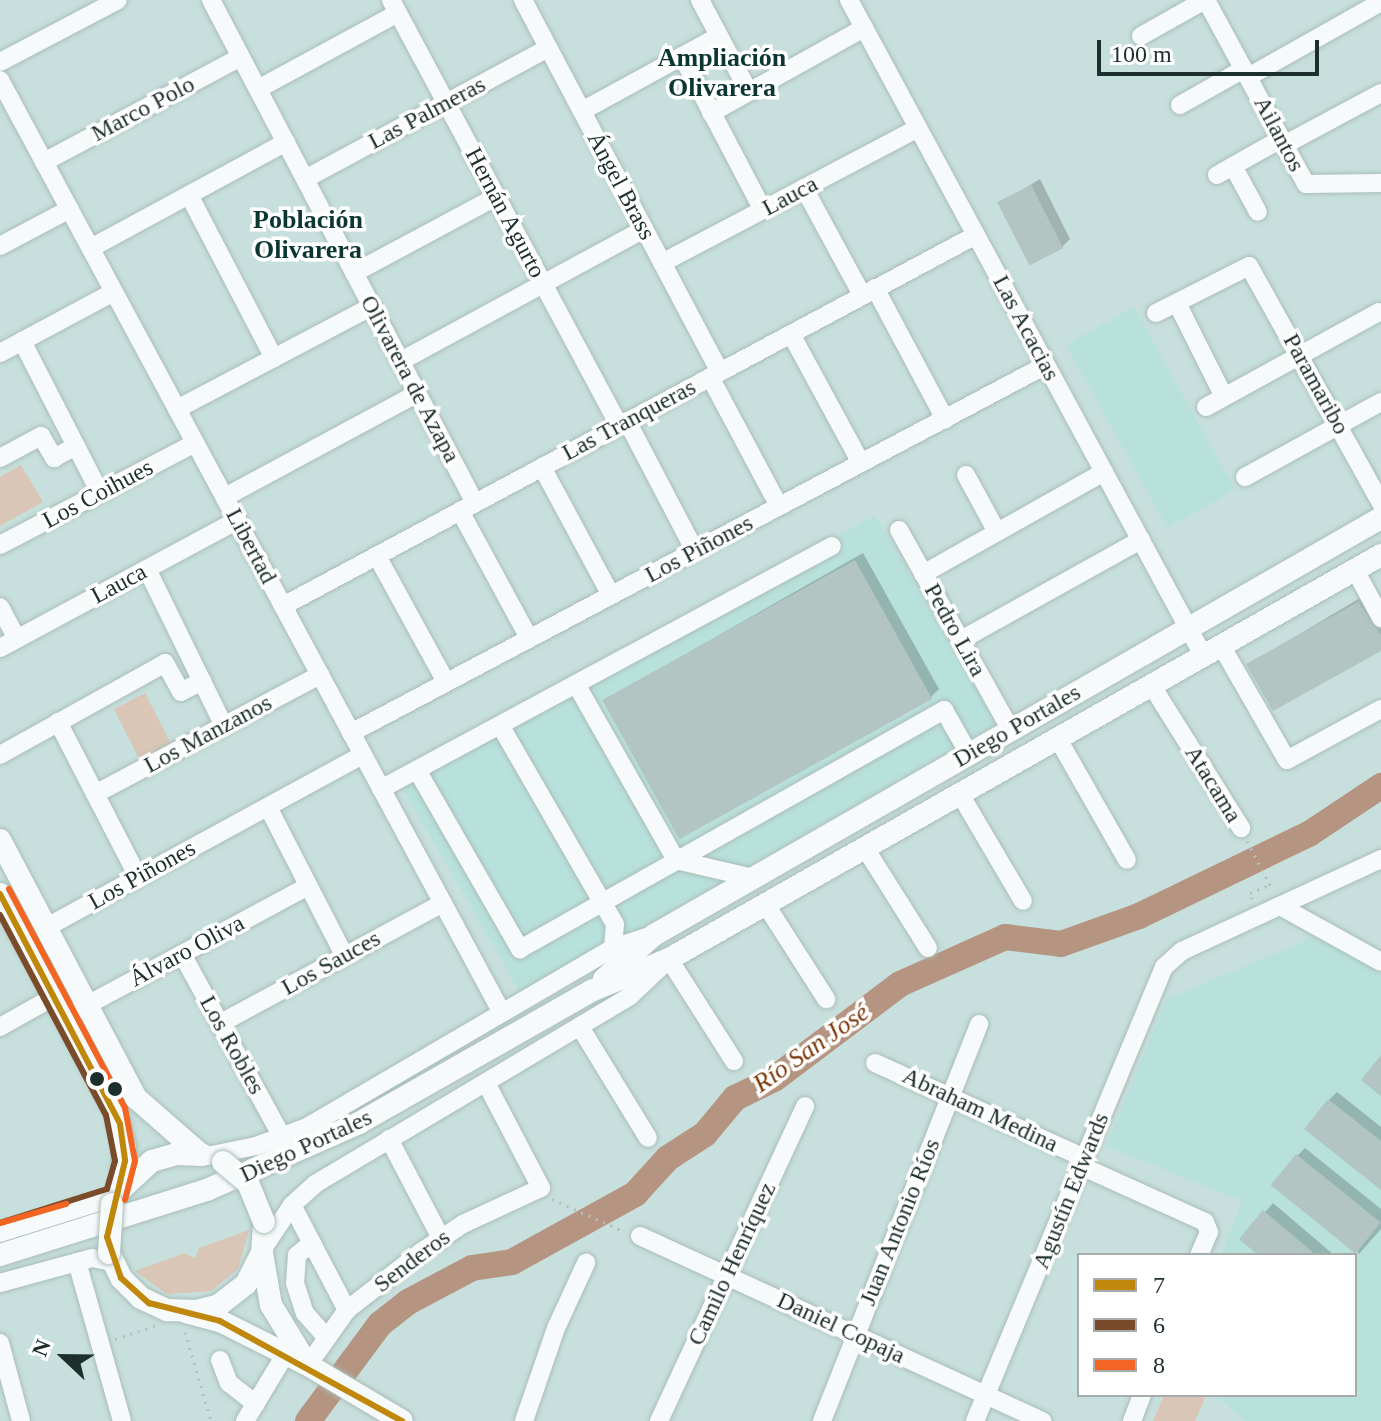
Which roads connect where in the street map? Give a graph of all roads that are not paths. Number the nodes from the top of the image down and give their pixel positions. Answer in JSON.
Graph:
{"nodes":[{"id":1,"x":118,"y":0,"type":"edge"},
{"id":2,"x":211,"y":0,"type":"edge"},
{"id":3,"x":545,"y":0,"type":"edge"},
{"id":4,"x":700,"y":0,"type":"edge"},
{"id":5,"x":849,"y":0,"type":"edge"},
{"id":6,"x":1209,"y":1,"type":"edge"},
{"id":7,"x":1381,"y":2,"type":"edge"},
{"id":8,"x":526,"y":4,"type":"edge"},
{"id":9,"x":395,"y":6,"type":"edge"},
{"id":10,"x":864,"y":28,"type":"junction"},
{"id":11,"x":719,"y":36,"type":"junction"},
{"id":12,"x":1141,"y":36,"type":"dead end"},
{"id":13,"x":548,"y":48,"type":"junction"},
{"id":14,"x":682,"y":56,"type":"junction"},
{"id":15,"x":241,"y":57,"type":"junction"},
{"id":16,"x":0,"y":62,"type":"edge"},
{"id":17,"x":1246,"y":73,"type":"junction"},
{"id":18,"x":0,"y":80,"type":"edge"},
{"id":19,"x":258,"y":89,"type":"junction"},
{"id":20,"x":749,"y":92,"type":"junction"},
{"id":21,"x":1381,"y":93,"type":"edge"},
{"id":22,"x":446,"y":103,"type":"junction"},
{"id":23,"x":1180,"y":105,"type":"dead end"},
{"id":24,"x":582,"y":111,"type":"junction"},
{"id":25,"x":711,"y":113,"type":"junction"},
{"id":26,"x":918,"y":128,"type":"junction"},
{"id":27,"x":286,"y":142,"type":"junction"},
{"id":28,"x":1283,"y":142,"type":"junction"},
{"id":29,"x":44,"y":162,"type":"junction"},
{"id":30,"x":305,"y":179,"type":"junction"},
{"id":31,"x":1381,"y":183,"type":"edge"},
{"id":32,"x":804,"y":188,"type":"junction"},
{"id":33,"x":189,"y":195,"type":"junction"},
{"id":34,"x":496,"y":197,"type":"junction"},
{"id":35,"x":70,"y":209,"type":"junction"},
{"id":36,"x":763,"y":210,"type":"junction"},
{"id":37,"x":1258,"y":212,"type":"dead end"},
{"id":38,"x":644,"y":229,"type":"junction"},
{"id":39,"x":976,"y":235,"type":"junction"},
{"id":40,"x":0,"y":246,"type":"edge"},
{"id":41,"x":91,"y":248,"type":"junction"},
{"id":42,"x":662,"y":263,"type":"junction"},
{"id":43,"x":354,"y":273,"type":"junction"},
{"id":44,"x":543,"y":284,"type":"junction"},
{"id":45,"x":114,"y":292,"type":"junction"},
{"id":46,"x":869,"y":292,"type":"junction"},
{"id":47,"x":1177,"y":303,"type":"junction"},
{"id":48,"x":372,"y":306,"type":"junction"},
{"id":49,"x":1379,"y":312,"type":"dead end"},
{"id":50,"x":1156,"y":313,"type":"dead end"},
{"id":51,"x":791,"y":334,"type":"junction"},
{"id":52,"x":22,"y":341,"type":"junction"},
{"id":53,"x":0,"y":353,"type":"edge"},
{"id":54,"x":1300,"y":354,"type":"junction"},
{"id":55,"x":274,"y":358,"type":"junction"},
{"id":56,"x":401,"y":361,"type":"junction"},
{"id":57,"x":1046,"y":365,"type":"junction"},
{"id":58,"x":715,"y":374,"type":"junction"},
{"id":59,"x":418,"y":393,"type":"junction"},
{"id":60,"x":1224,"y":397,"type":"junction"},
{"id":61,"x":1381,"y":402,"type":"edge"},
{"id":62,"x":1206,"y":407,"type":"dead end"},
{"id":63,"x":177,"y":409,"type":"junction"},
{"id":64,"x":945,"y":419,"type":"junction"},
{"id":65,"x":623,"y":424,"type":"junction"},
{"id":66,"x":1339,"y":424,"type":"junction"},
{"id":67,"x":195,"y":443,"type":"junction"},
{"id":68,"x":76,"y":446,"type":"junction"},
{"id":69,"x":0,"y":458,"type":"edge"},
{"id":70,"x":861,"y":463,"type":"junction"},
{"id":71,"x":542,"y":467,"type":"junction"},
{"id":72,"x":1104,"y":472,"type":"junction"},
{"id":73,"x":966,"y":475,"type":"dead end"},
{"id":74,"x":1245,"y":477,"type":"dead end"},
{"id":75,"x":100,"y":493,"type":"junction"},
{"id":76,"x":225,"y":497,"type":"junction"},
{"id":77,"x":1381,"y":503,"type":"edge"},
{"id":78,"x":779,"y":506,"type":"junction"},
{"id":79,"x":468,"y":507,"type":"junction"},
{"id":80,"x":1381,"y":518,"type":"edge"},
{"id":81,"x":238,"y":520,"type":"junction"},
{"id":82,"x":899,"y":530,"type":"dead end"},
{"id":83,"x":997,"y":532,"type":"junction"},
{"id":84,"x":1141,"y":540,"type":"junction"},
{"id":85,"x":0,"y":545,"type":"edge"},
{"id":86,"x":832,"y":546,"type":"dead end"},
{"id":87,"x":695,"y":551,"type":"junction"},
{"id":88,"x":1381,"y":555,"type":"edge"},
{"id":89,"x":377,"y":556,"type":"junction"},
{"id":90,"x":147,"y":569,"type":"junction"},
{"id":91,"x":1355,"y":570,"type":"junction"},
{"id":92,"x":923,"y":574,"type":"junction"},
{"id":93,"x":611,"y":595,"type":"junction"},
{"id":94,"x":283,"y":606,"type":"junction"},
{"id":95,"x":0,"y":607,"type":"edge"},
{"id":96,"x":1381,"y":618,"type":"edge"},
{"id":97,"x":1188,"y":628,"type":"junction"},
{"id":98,"x":529,"y":638,"type":"junction"},
{"id":99,"x":961,"y":640,"type":"junction"},
{"id":100,"x":8,"y":643,"type":"edge"},
{"id":101,"x":1213,"y":652,"type":"junction"},
{"id":102,"x":320,"y":675,"type":"junction"},
{"id":103,"x":202,"y":681,"type":"junction"},
{"id":104,"x":446,"y":682,"type":"junction"},
{"id":105,"x":576,"y":684,"type":"junction"},
{"id":106,"x":1152,"y":686,"type":"junction"},
{"id":107,"x":1381,"y":709,"type":"edge"},
{"id":108,"x":58,"y":722,"type":"junction"},
{"id":109,"x":500,"y":725,"type":"junction"},
{"id":110,"x":224,"y":726,"type":"junction"},
{"id":111,"x":1011,"y":730,"type":"junction"},
{"id":112,"x":351,"y":733,"type":"junction"},
{"id":113,"x":1058,"y":739,"type":"junction"},
{"id":114,"x":969,"y":754,"type":"junction"},
{"id":115,"x":0,"y":755,"type":"edge"},
{"id":116,"x":363,"y":755,"type":"junction"},
{"id":117,"x":417,"y":770,"type":"junction"},
{"id":118,"x":986,"y":780,"type":"junction"},
{"id":119,"x":381,"y":789,"type":"junction"},
{"id":120,"x":95,"y":794,"type":"junction"},
{"id":121,"x":960,"y":794,"type":"junction"},
{"id":122,"x":268,"y":807,"type":"junction"},
{"id":123,"x":1241,"y":828,"type":"road end"},
{"id":124,"x":0,"y":840,"type":"edge"},
{"id":125,"x":865,"y":848,"type":"junction"},
{"id":126,"x":1381,"y":859,"type":"edge"},
{"id":127,"x":676,"y":860,"type":"junction"},
{"id":128,"x":1127,"y":860,"type":"dead end"},
{"id":129,"x":138,"y":877,"type":"junction"},
{"id":130,"x":753,"y":878,"type":"junction"},
{"id":131,"x":308,"y":886,"type":"junction"},
{"id":132,"x":1023,"y":901,"type":"dead end"},
{"id":133,"x":602,"y":902,"type":"junction"},
{"id":134,"x":443,"y":903,"type":"junction"},
{"id":135,"x":2,"y":905,"type":"edge"},
{"id":136,"x":766,"y":905,"type":"junction"},
{"id":137,"x":1280,"y":906,"type":"junction"},
{"id":138,"x":47,"y":927,"type":"junction"},
{"id":139,"x":654,"y":935,"type":"junction"},
{"id":140,"x":613,"y":948,"type":"junction"},
{"id":141,"x":928,"y":948,"type":"dead end"},
{"id":142,"x":182,"y":954,"type":"junction"},
{"id":143,"x":344,"y":955,"type":"junction"},
{"id":144,"x":669,"y":959,"type":"junction"},
{"id":145,"x":1381,"y":962,"type":"edge"},
{"id":146,"x":591,"y":991,"type":"junction"},
{"id":147,"x":55,"y":996,"type":"junction"},
{"id":148,"x":826,"y":999,"type":"dead end"},
{"id":149,"x":88,"y":1004,"type":"junction"},
{"id":150,"x":502,"y":1013,"type":"junction"},
{"id":151,"x":65,"y":1017,"type":"junction"},
{"id":152,"x":221,"y":1023,"type":"junction"},
{"id":153,"x":979,"y":1024,"type":"dead end"},
{"id":154,"x":0,"y":1027,"type":"edge"},
{"id":155,"x":580,"y":1027,"type":"junction"},
{"id":156,"x":734,"y":1061,"type":"dead end"},
{"id":157,"x":875,"y":1063,"type":"dead end"},
{"id":158,"x":486,"y":1083,"type":"junction"},
{"id":159,"x":950,"y":1097,"type":"junction"},
{"id":160,"x":805,"y":1106,"type":"dead end"},
{"id":161,"x":282,"y":1137,"type":"junction"},
{"id":162,"x":648,"y":1138,"type":"dead end"},
{"id":163,"x":389,"y":1139,"type":"junction"},
{"id":164,"x":210,"y":1158,"type":"junction"},
{"id":165,"x":1083,"y":1162,"type":"junction"},
{"id":166,"x":116,"y":1196,"type":"junction"},
{"id":167,"x":292,"y":1205,"type":"junction"},
{"id":168,"x":0,"y":1233,"type":"edge"},
{"id":169,"x":640,"y":1236,"type":"road end"},
{"id":170,"x":441,"y":1238,"type":"junction"},
{"id":171,"x":312,"y":1243,"type":"junction"},
{"id":172,"x":263,"y":1250,"type":"junction"},
{"id":173,"x":1200,"y":1253,"type":"edge"},
{"id":174,"x":0,"y":1255,"type":"edge"},
{"id":175,"x":111,"y":1257,"type":"junction"},
{"id":176,"x":77,"y":1262,"type":"junction"},
{"id":177,"x":586,"y":1263,"type":"dead end"},
{"id":178,"x":727,"y":1276,"type":"junction"},
{"id":179,"x":0,"y":1283,"type":"edge"},
{"id":180,"x":347,"y":1310,"type":"junction"},
{"id":181,"x":183,"y":1314,"type":"junction"},
{"id":182,"x":856,"y":1335,"type":"junction"},
{"id":183,"x":327,"y":1338,"type":"junction"},
{"id":184,"x":0,"y":1343,"type":"edge"},
{"id":185,"x":285,"y":1355,"type":"junction"},
{"id":186,"x":220,"y":1360,"type":"dead end"},
{"id":187,"x":314,"y":1368,"type":"junction"},
{"id":188,"x":986,"y":1395,"type":"junction"},
{"id":189,"x":1141,"y":1397,"type":"edge"},
{"id":190,"x":256,"y":1404,"type":"junction"},
{"id":191,"x":21,"y":1421,"type":"edge"},
{"id":192,"x":122,"y":1421,"type":"edge"},
{"id":193,"x":245,"y":1421,"type":"edge"},
{"id":194,"x":402,"y":1421,"type":"edge"},
{"id":195,"x":524,"y":1421,"type":"edge"},
{"id":196,"x":659,"y":1421,"type":"edge"},
{"id":197,"x":822,"y":1421,"type":"edge"},
{"id":198,"x":975,"y":1421,"type":"edge"},
{"id":199,"x":1043,"y":1421,"type":"edge"},
{"id":200,"x":1132,"y":1421,"type":"edge"}],
"edges":[{"from":1,"to":16,"type":"street"},
{"from":2,"to":15,"type":"street","name":"Olivarera de Azapa"},
{"from":3,"to":8,"type":"street"},
{"from":4,"to":11,"type":"street"},
{"from":5,"to":10,"type":"street","name":"Las Acacias"},
{"from":6,"to":12,"type":"street"},
{"from":6,"to":17,"type":"street","name":"Ailantos"},
{"from":7,"to":17,"type":"street"},
{"from":8,"to":13,"type":"street","name":"Ángel Brass"},
{"from":9,"to":19,"type":"street"},
{"from":9,"to":22,"type":"street","name":"Hernán Agurto"},
{"from":10,"to":20,"type":"street"},
{"from":10,"to":26,"type":"street","name":"Las Acacias"},
{"from":11,"to":14,"type":"street"},
{"from":11,"to":20,"type":"street"},
{"from":13,"to":22,"type":"street","name":"Las Palmeras"},
{"from":13,"to":24,"type":"street","name":"Ángel Brass"},
{"from":14,"to":24,"type":"street"},
{"from":14,"to":25,"type":"street"},
{"from":15,"to":19,"type":"street","name":"Olivarera de Azapa"},
{"from":15,"to":29,"type":"street","name":"Marco Polo"},
{"from":17,"to":23,"type":"street"},
{"from":17,"to":28,"type":"street","name":"Ailantos"},
{"from":18,"to":29,"type":"street","name":"Libertad"},
{"from":19,"to":27,"type":"street","name":"Olivarera de Azapa"},
{"from":20,"to":25,"type":"street"},
{"from":21,"to":28,"type":"street"},
{"from":22,"to":30,"type":"street","name":"Las Palmeras"},
{"from":22,"to":34,"type":"street","name":"Hernán Agurto"},
{"from":24,"to":38,"type":"street","name":"Ángel Brass"},
{"from":25,"to":36,"type":"street"},
{"from":26,"to":32,"type":"street","name":"Lauca"},
{"from":26,"to":39,"type":"street","name":"Las Acacias"},
{"from":27,"to":30,"type":"street","name":"Olivarera de Azapa"},
{"from":27,"to":33,"type":"street"},
{"from":28,"to":31,"type":"street","name":"Ailantos"},
{"from":28,"to":37,"type":"street"},
{"from":29,"to":35,"type":"street","name":"Libertad"},
{"from":30,"to":43,"type":"street","name":"Olivarera de Azapa"},
{"from":32,"to":36,"type":"street","name":"Lauca"},
{"from":32,"to":46,"type":"street"},
{"from":33,"to":41,"type":"street"},
{"from":33,"to":55,"type":"street"},
{"from":34,"to":43,"type":"street"},
{"from":34,"to":44,"type":"street","name":"Hernán Agurto"},
{"from":35,"to":40,"type":"street"},
{"from":35,"to":41,"type":"street","name":"Libertad"},
{"from":36,"to":42,"type":"street","name":"Lauca"},
{"from":38,"to":42,"type":"street","name":"Ángel Brass"},
{"from":38,"to":44,"type":"street"},
{"from":39,"to":46,"type":"street","name":"Las Tranqueras"},
{"from":39,"to":57,"type":"street","name":"Las Acacias"},
{"from":41,"to":45,"type":"street","name":"Libertad"},
{"from":42,"to":58,"type":"street","name":"Ángel Brass"},
{"from":43,"to":48,"type":"street","name":"Olivarera de Azapa"},
{"from":44,"to":56,"type":"street"},
{"from":44,"to":65,"type":"street","name":"Hernán Agurto"},
{"from":45,"to":52,"type":"street"},
{"from":45,"to":63,"type":"street","name":"Libertad"},
{"from":46,"to":51,"type":"street","name":"Las Tranqueras"},
{"from":46,"to":64,"type":"street"},
{"from":47,"to":50,"type":"street"},
{"from":47,"to":54,"type":"street","name":"Paramaribo"},
{"from":47,"to":60,"type":"street"},
{"from":48,"to":55,"type":"street"},
{"from":48,"to":56,"type":"street","name":"Olivarera de Azapa"},
{"from":49,"to":54,"type":"street"},
{"from":51,"to":58,"type":"street","name":"Las Tranqueras"},
{"from":51,"to":70,"type":"street"},
{"from":52,"to":53,"type":"street"},
{"from":52,"to":68,"type":"street"},
{"from":54,"to":60,"type":"street"},
{"from":54,"to":66,"type":"street","name":"Paramaribo"},
{"from":55,"to":63,"type":"street"},
{"from":56,"to":59,"type":"street","name":"Olivarera de Azapa"},
{"from":57,"to":64,"type":"street","name":"Los Piñones"},
{"from":57,"to":72,"type":"street","name":"Las Acacias"},
{"from":58,"to":65,"type":"street","name":"Las Tranqueras"},
{"from":58,"to":78,"type":"street","name":"Ángel Brass"},
{"from":59,"to":76,"type":"street"},
{"from":59,"to":79,"type":"street","name":"Olivarera de Azapa"},
{"from":60,"to":62,"type":"street"},
{"from":61,"to":66,"type":"street"},
{"from":63,"to":67,"type":"street","name":"Libertad"},
{"from":64,"to":70,"type":"street","name":"Los Piñones"},
{"from":65,"to":71,"type":"street","name":"Las Tranqueras"},
{"from":65,"to":87,"type":"street","name":"Hernán Agurto"},
{"from":66,"to":74,"type":"street"},
{"from":66,"to":77,"type":"street","name":"Paramaribo"},
{"from":67,"to":75,"type":"street","name":"Los Coihues"},
{"from":67,"to":76,"type":"street","name":"Libertad"},
{"from":68,"to":69,"type":"street"},
{"from":68,"to":75,"type":"street"},
{"from":70,"to":78,"type":"street","name":"Los Piñones"},
{"from":71,"to":79,"type":"street","name":"Las Tranqueras"},
{"from":71,"to":93,"type":"street"},
{"from":72,"to":83,"type":"street"},
{"from":72,"to":84,"type":"street","name":"Las Acacias"},
{"from":73,"to":83,"type":"street"},
{"from":75,"to":85,"type":"street","name":"Los Coihues"},
{"from":76,"to":81,"type":"street","name":"Libertad"},
{"from":78,"to":87,"type":"street","name":"Los Piñones"},
{"from":79,"to":89,"type":"street","name":"Las Tranqueras"},
{"from":79,"to":98,"type":"street","name":"Olivarera de Azapa"},
{"from":80,"to":97,"type":"main road","name":"Diego Portales"},
{"from":81,"to":90,"type":"street","name":"Lauca"},
{"from":81,"to":94,"type":"street","name":"Libertad"},
{"from":82,"to":92,"type":"street","name":"Pedro Lira"},
{"from":83,"to":92,"type":"street"},
{"from":84,"to":97,"type":"street","name":"Las Acacias"},
{"from":84,"to":99,"type":"street"},
{"from":86,"to":105,"type":"street"},
{"from":87,"to":93,"type":"street","name":"Los Piñones"},
{"from":88,"to":91,"type":"main road","name":"Diego Portales"},
{"from":89,"to":94,"type":"street","name":"Las Tranqueras"},
{"from":89,"to":104,"type":"street"},
{"from":90,"to":100,"type":"street","name":"Lauca"},
{"from":90,"to":103,"type":"street"},
{"from":91,"to":96,"type":"street"},
{"from":91,"to":101,"type":"main road","name":"Diego Portales"},
{"from":92,"to":99,"type":"street","name":"Pedro Lira"},
{"from":93,"to":98,"type":"street","name":"Los Piñones"},
{"from":94,"to":102,"type":"street","name":"Libertad"},
{"from":95,"to":100,"type":"street"},
{"from":97,"to":101,"type":"street","name":"Las Acacias"},
{"from":97,"to":111,"type":"main road","name":"Diego Portales"},
{"from":98,"to":104,"type":"street","name":"Los Piñones"},
{"from":99,"to":111,"type":"street","name":"Pedro Lira"},
{"from":101,"to":106,"type":"main road","name":"Diego Portales"},
{"from":101,"to":107,"type":"street","name":"Las Acacias"},
{"from":102,"to":110,"type":"street","name":"Los Manzanos"},
{"from":102,"to":112,"type":"street","name":"Libertad"},
{"from":103,"to":108,"type":"street"},
{"from":103,"to":110,"type":"street"},
{"from":104,"to":112,"type":"street","name":"Los Piñones"},
{"from":105,"to":109,"type":"street"},
{"from":105,"to":127,"type":"street"},
{"from":106,"to":113,"type":"main road","name":"Diego Portales"},
{"from":106,"to":123,"type":"street","name":"Atacama"},
{"from":108,"to":115,"type":"street"},
{"from":108,"to":120,"type":"street"},
{"from":109,"to":117,"type":"street"},
{"from":109,"to":133,"type":"street"},
{"from":110,"to":120,"type":"street","name":"Los Manzanos"},
{"from":111,"to":114,"type":"main road","name":"Diego Portales"},
{"from":112,"to":116,"type":"street","name":"Libertad"},
{"from":113,"to":118,"type":"main road","name":"Diego Portales"},
{"from":113,"to":128,"type":"street"},
{"from":114,"to":118,"type":"main road"},
{"from":114,"to":127,"type":"street"},
{"from":114,"to":130,"type":"main road","name":"Diego Portales"},
{"from":116,"to":119,"type":"street","name":"Libertad"},
{"from":116,"to":122,"type":"street","name":"Los Piñones"},
{"from":117,"to":119,"type":"street"},
{"from":117,"to":133,"type":"street"},
{"from":118,"to":121,"type":"main road","name":"Diego Portales"},
{"from":119,"to":134,"type":"street","name":"Libertad"},
{"from":120,"to":129,"type":"street"},
{"from":121,"to":125,"type":"main road","name":"Diego Portales"},
{"from":121,"to":132,"type":"street"},
{"from":122,"to":129,"type":"street","name":"Los Piñones"},
{"from":122,"to":131,"type":"street"},
{"from":124,"to":138,"type":"main road"},
{"from":125,"to":136,"type":"main road","name":"Diego Portales"},
{"from":125,"to":141,"type":"street"},
{"from":126,"to":137,"type":"street"},
{"from":127,"to":130,"type":"street"},
{"from":127,"to":133,"type":"street"},
{"from":129,"to":138,"type":"street","name":"Los Piñones"},
{"from":130,"to":139,"type":"main road","name":"Diego Portales"},
{"from":131,"to":142,"type":"street","name":"Álvaro Oliva"},
{"from":131,"to":143,"type":"street"},
{"from":133,"to":140,"type":"street"},
{"from":134,"to":143,"type":"street","name":"Los Sauces"},
{"from":134,"to":150,"type":"street","name":"Libertad"},
{"from":135,"to":147,"type":"main road"},
{"from":136,"to":144,"type":"main road","name":"Diego Portales"},
{"from":136,"to":148,"type":"street"},
{"from":137,"to":145,"type":"street"},
{"from":137,"to":165,"type":"street","name":"Agustín Edwards"},
{"from":138,"to":149,"type":"main road"},
{"from":139,"to":140,"type":"street","name":"Diego Portales"},
{"from":139,"to":146,"type":"main road","name":"Diego Portales"},
{"from":140,"to":150,"type":"street","name":"Diego Portales"},
{"from":142,"to":149,"type":"street","name":"Álvaro Oliva"},
{"from":142,"to":152,"type":"street","name":"Los Robles"},
{"from":143,"to":152,"type":"street","name":"Los Sauces"},
{"from":144,"to":146,"type":"main road","name":"Diego Portales"},
{"from":144,"to":155,"type":"street","name":"Diego Portales"},
{"from":144,"to":156,"type":"street"},
{"from":146,"to":174,"type":"main road","name":"Diego Portales"},
{"from":147,"to":151,"type":"main road"},
{"from":147,"to":154,"type":"street"},
{"from":149,"to":151,"type":"street","name":"Álvaro Oliva"},
{"from":149,"to":164,"type":"main road"},
{"from":150,"to":161,"type":"street","name":"Diego Portales"},
{"from":151,"to":166,"type":"main road"},
{"from":152,"to":161,"type":"street","name":"Los Robles"},
{"from":153,"to":159,"type":"street","name":"Juan Antonio Ríos"},
{"from":155,"to":158,"type":"street","name":"Diego Portales"},
{"from":155,"to":162,"type":"street"},
{"from":157,"to":159,"type":"street","name":"Abraham Medina"},
{"from":158,"to":163,"type":"street","name":"Diego Portales"},
{"from":158,"to":170,"type":"street","name":"Senderos"},
{"from":159,"to":165,"type":"street","name":"Abraham Medina"},
{"from":159,"to":182,"type":"street","name":"Juan Antonio Ríos"},
{"from":160,"to":178,"type":"street","name":"Camilo Henríquez"},
{"from":161,"to":164,"type":"street","name":"Diego Portales"},
{"from":163,"to":167,"type":"street","name":"Diego Portales"},
{"from":163,"to":170,"type":"street"},
{"from":164,"to":166,"type":"main road"},
{"from":164,"to":172,"type":"main road","bridge":true},
{"from":165,"to":173,"type":"street","name":"Abraham Medina"},
{"from":165,"to":188,"type":"street","name":"Agustín Edwards"},
{"from":166,"to":168,"type":"street"},
{"from":166,"to":175,"type":"main road","bridge":true},
{"from":167,"to":171,"type":"street"},
{"from":167,"to":172,"type":"street","name":"Diego Portales"},
{"from":169,"to":178,"type":"street","name":"Daniel Copaja"},
{"from":170,"to":180,"type":"street","name":"Senderos"},
{"from":171,"to":180,"type":"street"},
{"from":171,"to":183,"type":"street"},
{"from":172,"to":181,"type":"main road"},
{"from":172,"to":187,"type":"main road"},
{"from":175,"to":176,"type":"street"},
{"from":175,"to":181,"type":"main road"},
{"from":176,"to":179,"type":"street"},
{"from":176,"to":192,"type":"street"},
{"from":177,"to":195,"type":"street"},
{"from":178,"to":182,"type":"street","name":"Daniel Copaja"},
{"from":178,"to":196,"type":"street","name":"Camilo Henríquez"},
{"from":180,"to":183,"type":"street","name":"Senderos"},
{"from":181,"to":185,"type":"main road"},
{"from":182,"to":188,"type":"street","name":"Daniel Copaja"},
{"from":182,"to":197,"type":"street","name":"Juan Antonio Ríos"},
{"from":183,"to":187,"type":"street","name":"Senderos"},
{"from":184,"to":191,"type":"street"},
{"from":185,"to":187,"type":"main road"},
{"from":185,"to":190,"type":"street"},
{"from":186,"to":190,"type":"street"},
{"from":187,"to":194,"type":"main road"},
{"from":188,"to":198,"type":"street","name":"Agustín Edwards"},
{"from":188,"to":199,"type":"street","name":"Daniel Copaja"},
{"from":189,"to":200,"type":"street"},
{"from":190,"to":193,"type":"street"}]}
